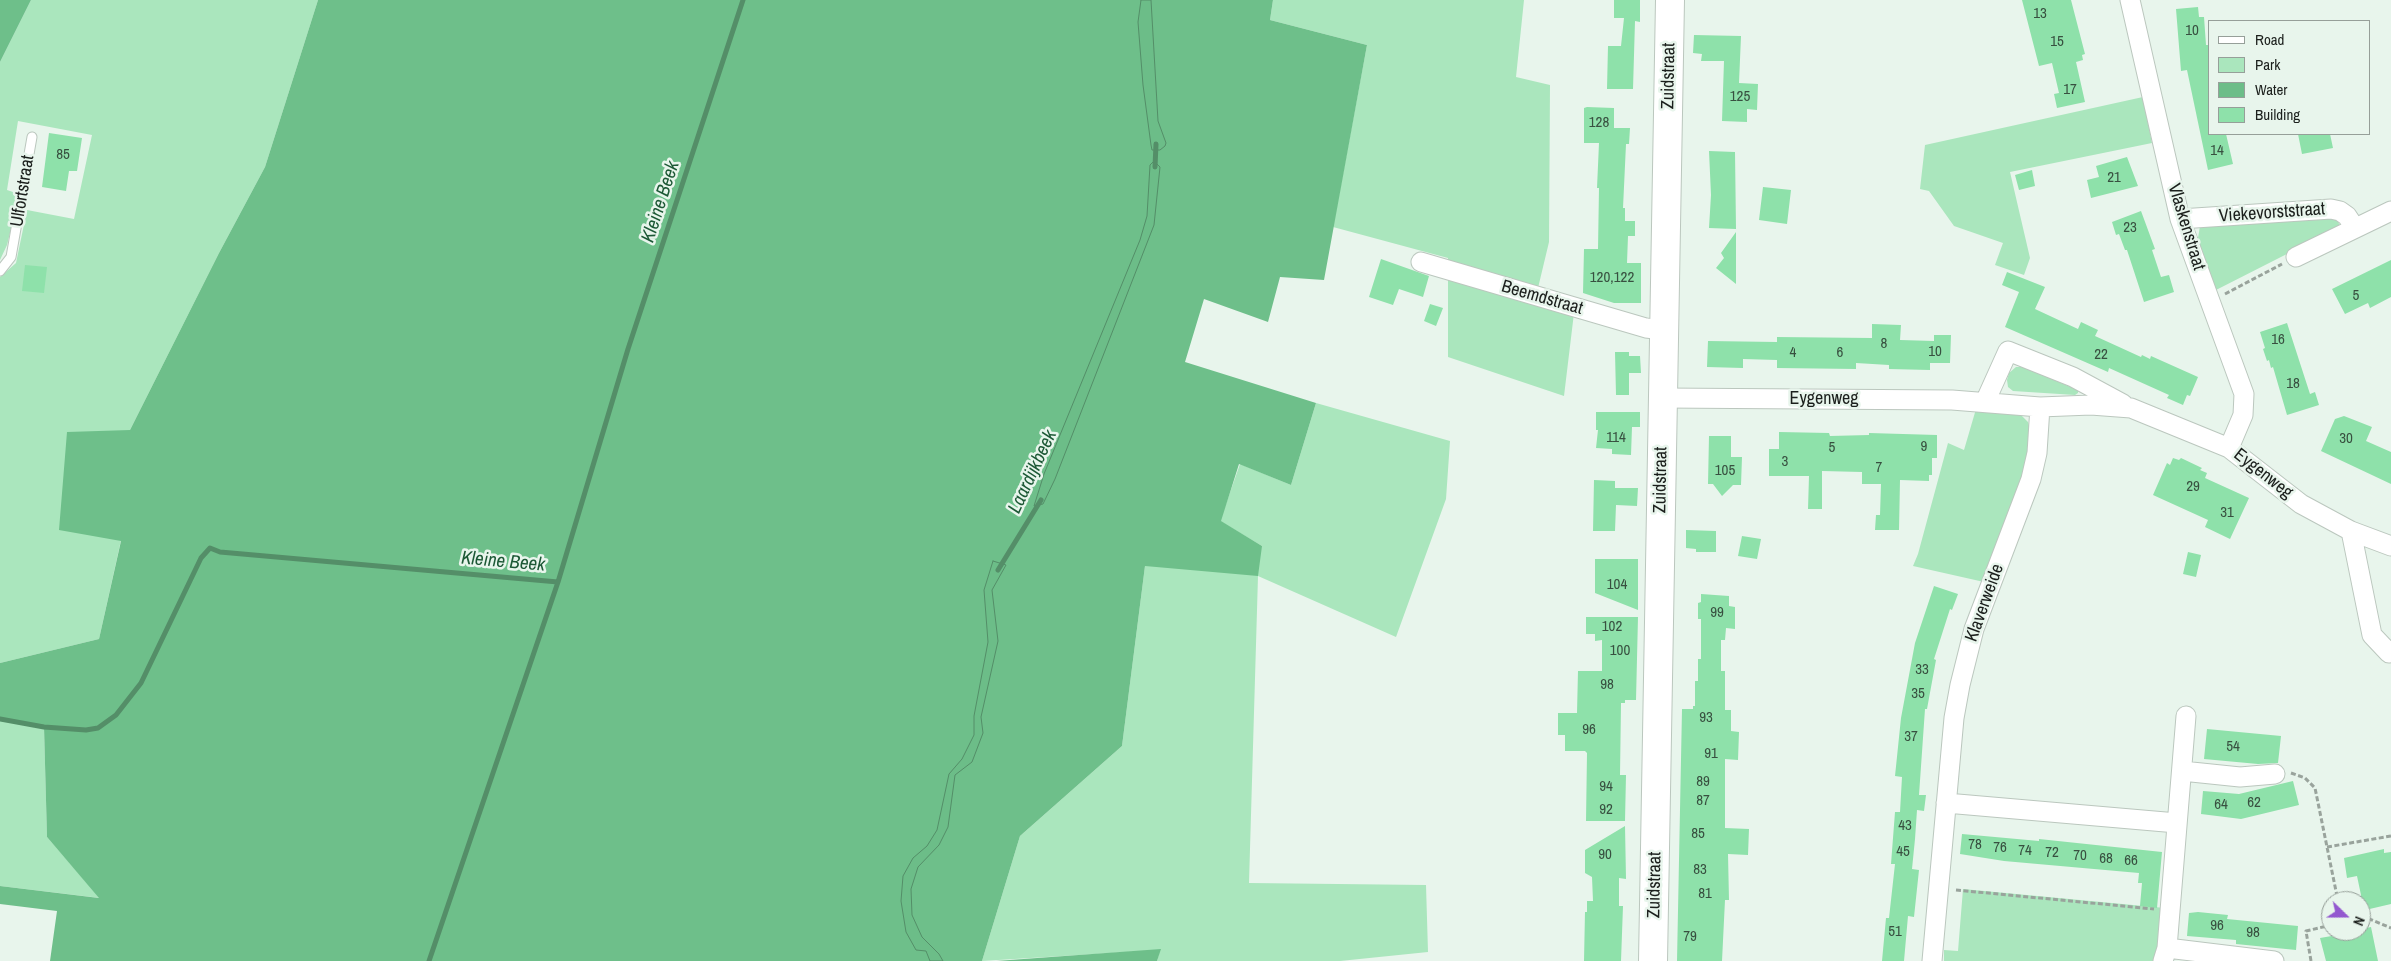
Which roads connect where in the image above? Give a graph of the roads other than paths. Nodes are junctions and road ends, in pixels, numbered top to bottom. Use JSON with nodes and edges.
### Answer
{"nodes":[{"id":1,"x":1670,"y":0,"type":"edge"},
{"id":2,"x":2130,"y":0,"type":"edge"},
{"id":3,"x":32,"y":137,"type":"dead end"},
{"id":4,"x":2391,"y":211,"type":"edge"},
{"id":5,"x":2180,"y":219,"type":"junction"},
{"id":6,"x":2355,"y":228,"type":"junction"},
{"id":7,"x":2296,"y":257,"type":"road end"},
{"id":8,"x":1421,"y":262,"type":"dead end"},
{"id":9,"x":0,"y":271,"type":"edge"},
{"id":10,"x":1664,"y":330,"type":"junction"},
{"id":11,"x":1662,"y":398,"type":"junction"},
{"id":12,"x":1985,"y":402,"type":"junction"},
{"id":13,"x":2040,"y":407,"type":"junction"},
{"id":14,"x":2131,"y":408,"type":"junction"},
{"id":15,"x":2229,"y":448,"type":"junction"},
{"id":16,"x":2351,"y":531,"type":"junction"},
{"id":17,"x":2391,"y":546,"type":"edge"},
{"id":18,"x":2389,"y":653,"type":"dead end"},
{"id":19,"x":2186,"y":716,"type":"dead end"},
{"id":20,"x":2182,"y":772,"type":"junction"},
{"id":21,"x":2275,"y":774,"type":"road end"},
{"id":22,"x":1946,"y":803,"type":"junction"},
{"id":23,"x":2177,"y":823,"type":"junction"},
{"id":24,"x":2165,"y":955,"type":"edge"},
{"id":25,"x":1653,"y":961,"type":"edge"},
{"id":26,"x":1932,"y":961,"type":"edge"},
{"id":27,"x":2274,"y":961,"type":"edge"}],
"edges":[{"from":1,"to":10,"type":"main road","name":"Zuidstraat"},
{"from":2,"to":5,"type":"street","name":"Vlaskenstraat"},
{"from":3,"to":9,"type":"lane","name":"Ulfortstraat"},
{"from":4,"to":6,"type":"street","name":"Viekevorststraat"},
{"from":5,"to":6,"type":"street","name":"Viekevorststraat"},
{"from":5,"to":15,"type":"street","name":"Vlaskenstraat"},
{"from":6,"to":7,"type":"street","name":"Viekevorststraat"},
{"from":8,"to":10,"type":"street","name":"Beemdstraat"},
{"from":10,"to":11,"type":"main road","name":"Zuidstraat"},
{"from":11,"to":12,"type":"street","name":"Eygenweg"},
{"from":11,"to":25,"type":"main road","name":"Zuidstraat"},
{"from":12,"to":13,"type":"street","name":"Eygenweg"},
{"from":12,"to":14,"type":"street","name":"Eygenweg"},
{"from":13,"to":14,"type":"street","name":"Eygenweg"},
{"from":13,"to":22,"type":"street","name":"Klaverweide"},
{"from":14,"to":15,"type":"street","name":"Eygenweg"},
{"from":15,"to":16,"type":"street","name":"Eygenweg"},
{"from":16,"to":17,"type":"street","name":"Eygenweg"},
{"from":16,"to":18,"type":"street"},
{"from":19,"to":20,"type":"street"},
{"from":20,"to":21,"type":"street"},
{"from":20,"to":23,"type":"street"},
{"from":22,"to":23,"type":"street"},
{"from":22,"to":26,"type":"street","name":"Klaverweide"},
{"from":23,"to":24,"type":"street"},
{"from":24,"to":27,"type":"street"}]}
